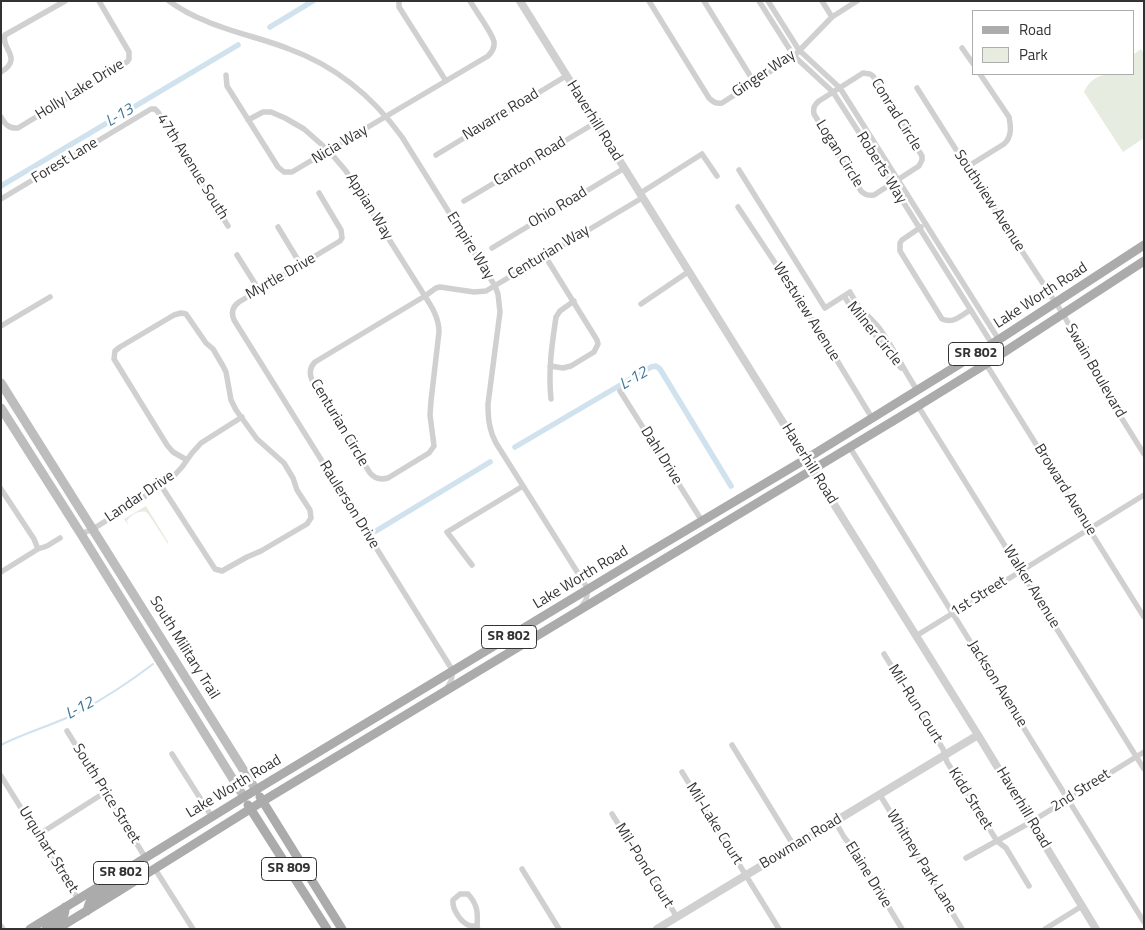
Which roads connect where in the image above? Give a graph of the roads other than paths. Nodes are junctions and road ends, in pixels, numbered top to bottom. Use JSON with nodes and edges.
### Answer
{"nodes":[{"id":1,"x":65,"y":1,"type":"edge"},
{"id":2,"x":100,"y":1,"type":"edge"},
{"id":3,"x":169,"y":1,"type":"edge"},
{"id":4,"x":399,"y":1,"type":"edge"},
{"id":5,"x":470,"y":1,"type":"edge"},
{"id":6,"x":520,"y":1,"type":"edge"},
{"id":7,"x":649,"y":1,"type":"edge"},
{"id":8,"x":704,"y":1,"type":"edge"},
{"id":9,"x":759,"y":1,"type":"edge"},
{"id":10,"x":768,"y":1,"type":"edge"},
{"id":11,"x":822,"y":1,"type":"edge"},
{"id":12,"x":857,"y":1,"type":"edge"},
{"id":13,"x":832,"y":17,"type":"junction"},
{"id":14,"x":962,"y":48,"type":"dead end"},
{"id":15,"x":799,"y":50,"type":"junction"},
{"id":16,"x":794,"y":56,"type":"junction"},
{"id":17,"x":972,"y":62,"type":"edge"},
{"id":18,"x":1,"y":72,"type":"edge"},
{"id":19,"x":226,"y":75,"type":"dead end"},
{"id":20,"x":981,"y":75,"type":"edge"},
{"id":21,"x":566,"y":76,"type":"junction"},
{"id":22,"x":446,"y":81,"type":"junction"},
{"id":23,"x":754,"y":82,"type":"junction"},
{"id":24,"x":840,"y":88,"type":"junction"},
{"id":25,"x":917,"y":88,"type":"dead end"},
{"id":26,"x":833,"y":92,"type":"junction"},
{"id":27,"x":155,"y":109,"type":"joint"},
{"id":28,"x":387,"y":116,"type":"junction"},
{"id":29,"x":1,"y":117,"type":"edge"},
{"id":30,"x":248,"y":120,"type":"junction"},
{"id":31,"x":595,"y":123,"type":"junction"},
{"id":32,"x":329,"y":151,"type":"junction"},
{"id":33,"x":436,"y":155,"type":"dead end"},
{"id":34,"x":967,"y":167,"type":"junction"},
{"id":35,"x":623,"y":169,"type":"junction"},
{"id":36,"x":739,"y":170,"type":"dead end"},
{"id":37,"x":717,"y":176,"type":"dead end"},
{"id":38,"x":898,"y":180,"type":"junction"},
{"id":39,"x":892,"y":184,"type":"junction"},
{"id":40,"x":319,"y":194,"type":"dead end"},
{"id":41,"x":640,"y":196,"type":"junction"},
{"id":42,"x":1,"y":199,"type":"edge"},
{"id":43,"x":464,"y":201,"type":"dead end"},
{"id":44,"x":738,"y":206,"type":"dead end"},
{"id":45,"x":926,"y":224,"type":"junction"},
{"id":46,"x":228,"y":226,"type":"dead end"},
{"id":47,"x":278,"y":227,"type":"dead end"},
{"id":48,"x":919,"y":228,"type":"junction"},
{"id":49,"x":1144,"y":245,"type":"edge"},
{"id":50,"x":492,"y":248,"type":"dead end"},
{"id":51,"x":238,"y":255,"type":"dead end"},
{"id":52,"x":545,"y":256,"type":"junction"},
{"id":53,"x":1144,"y":261,"type":"edge"},
{"id":54,"x":301,"y":265,"type":"junction"},
{"id":55,"x":688,"y":272,"type":"junction"},
{"id":56,"x":495,"y":286,"type":"junction"},
{"id":57,"x":259,"y":290,"type":"junction"},
{"id":58,"x":425,"y":296,"type":"junction"},
{"id":59,"x":844,"y":296,"type":"junction"},
{"id":60,"x":50,"y":298,"type":"dead end"},
{"id":61,"x":574,"y":301,"type":"junction"},
{"id":62,"x":1055,"y":303,"type":"junction"},
{"id":63,"x":641,"y":304,"type":"dead end"},
{"id":64,"x":970,"y":310,"type":"junction"},
{"id":65,"x":1063,"y":314,"type":"junction"},
{"id":66,"x":234,"y":320,"type":"joint"},
{"id":67,"x":1,"y":326,"type":"edge"},
{"id":68,"x":995,"y":342,"type":"junction"},
{"id":69,"x":986,"y":364,"type":"junction"},
{"id":70,"x":550,"y":366,"type":"junction"},
{"id":71,"x":904,"y":371,"type":"junction"},
{"id":72,"x":934,"y":380,"type":"junction"},
{"id":73,"x":917,"y":390,"type":"junction"},
{"id":74,"x":3,"y":391,"type":"edge"},
{"id":75,"x":620,"y":391,"type":"dead end"},
{"id":76,"x":551,"y":398,"type":"dead end"},
{"id":77,"x":918,"y":406,"type":"junction"},
{"id":78,"x":1,"y":408,"type":"edge"},
{"id":79,"x":242,"y":418,"type":"junction"},
{"id":80,"x":872,"y":418,"type":"junction"},
{"id":81,"x":850,"y":446,"type":"junction"},
{"id":82,"x":1144,"y":454,"type":"edge"},
{"id":83,"x":806,"y":459,"type":"junction"},
{"id":84,"x":187,"y":460,"type":"junction"},
{"id":85,"x":812,"y":469,"type":"junction"},
{"id":86,"x":160,"y":484,"type":"junction"},
{"id":87,"x":523,"y":486,"type":"junction"},
{"id":88,"x":1,"y":488,"type":"edge"},
{"id":89,"x":1144,"y":495,"type":"edge"},
{"id":90,"x":702,"y":521,"type":"junction"},
{"id":91,"x":93,"y":529,"type":"junction"},
{"id":92,"x":1089,"y":529,"type":"junction"},
{"id":93,"x":81,"y":534,"type":"junction"},
{"id":94,"x":60,"y":538,"type":"dead end"},
{"id":95,"x":38,"y":549,"type":"junction"},
{"id":96,"x":472,"y":565,"type":"dead end"},
{"id":97,"x":1020,"y":571,"type":"junction"},
{"id":98,"x":1,"y":572,"type":"edge"},
{"id":99,"x":588,"y":589,"type":"junction"},
{"id":100,"x":578,"y":611,"type":"junction"},
{"id":101,"x":952,"y":613,"type":"junction"},
{"id":102,"x":1144,"y":617,"type":"edge"},
{"id":103,"x":916,"y":636,"type":"junction"},
{"id":104,"x":884,"y":654,"type":"dead end"},
{"id":105,"x":453,"y":671,"type":"junction"},
{"id":106,"x":445,"y":691,"type":"junction"},
{"id":107,"x":67,"y":731,"type":"dead end"},
{"id":108,"x":978,"y":735,"type":"junction"},
{"id":109,"x":732,"y":745,"type":"dead end"},
{"id":110,"x":1144,"y":752,"type":"edge"},
{"id":111,"x":172,"y":754,"type":"dead end"},
{"id":112,"x":946,"y":755,"type":"junction"},
{"id":113,"x":1136,"y":757,"type":"junction"},
{"id":114,"x":1144,"y":769,"type":"edge"},
{"id":115,"x":682,"y":772,"type":"dead end"},
{"id":116,"x":1,"y":776,"type":"edge"},
{"id":117,"x":256,"y":790,"type":"junction"},
{"id":118,"x":104,"y":792,"type":"junction"},
{"id":119,"x":880,"y":795,"type":"junction"},
{"id":120,"x":244,"y":797,"type":"junction"},
{"id":121,"x":1068,"y":799,"type":"junction"},
{"id":122,"x":263,"y":801,"type":"junction"},
{"id":123,"x":251,"y":809,"type":"junction"},
{"id":124,"x":612,"y":814,"type":"dead end"},
{"id":125,"x":212,"y":817,"type":"junction"},
{"id":126,"x":835,"y":821,"type":"junction"},
{"id":127,"x":1031,"y":822,"type":"junction"},
{"id":128,"x":38,"y":835,"type":"junction"},
{"id":129,"x":996,"y":841,"type":"junction"},
{"id":130,"x":794,"y":846,"type":"junction"},
{"id":131,"x":145,"y":857,"type":"junction"},
{"id":132,"x":966,"y":858,"type":"dead end"},
{"id":133,"x":135,"y":864,"type":"junction"},
{"id":134,"x":155,"y":868,"type":"junction"},
{"id":135,"x":522,"y":869,"type":"dead end"},
{"id":136,"x":746,"y":875,"type":"junction"},
{"id":137,"x":1029,"y":886,"type":"dead end"},
{"id":138,"x":78,"y":899,"type":"junction"},
{"id":139,"x":1082,"y":906,"type":"junction"},
{"id":140,"x":65,"y":907,"type":"junction"},
{"id":141,"x":87,"y":911,"type":"junction"},
{"id":142,"x":677,"y":917,"type":"junction"},
{"id":143,"x":1144,"y":922,"type":"edge"},
{"id":144,"x":478,"y":928,"type":"edge"},
{"id":145,"x":30,"y":929,"type":"edge"},
{"id":146,"x":46,"y":929,"type":"edge"},
{"id":147,"x":57,"y":929,"type":"edge"},
{"id":148,"x":193,"y":929,"type":"edge"},
{"id":149,"x":327,"y":929,"type":"edge"},
{"id":150,"x":342,"y":929,"type":"edge"},
{"id":151,"x":559,"y":929,"type":"edge"},
{"id":152,"x":658,"y":929,"type":"edge"},
{"id":153,"x":779,"y":929,"type":"edge"},
{"id":154,"x":902,"y":929,"type":"edge"},
{"id":155,"x":962,"y":929,"type":"edge"},
{"id":156,"x":1045,"y":929,"type":"edge"},
{"id":157,"x":1096,"y":929,"type":"edge"}],
"edges":[{"from":1,"to":18,"type":"street"},
{"from":2,"to":29,"type":"street","name":"Holly Lake Drive"},
{"from":3,"to":28,"type":"street","name":"Empire Way"},
{"from":4,"to":22,"type":"street"},
{"from":5,"to":22,"type":"street","name":"Nicia Way"},
{"from":6,"to":21,"type":"street","name":"Haverhill Road"},
{"from":7,"to":23,"type":"street","name":"Ginger Way"},
{"from":8,"to":23,"type":"street"},
{"from":9,"to":16,"type":"street","name":"Roberts Way"},
{"from":10,"to":15,"type":"street","name":"Roberts Way"},
{"from":11,"to":13,"type":"street"},
{"from":12,"to":13,"type":"street","name":"Ginger Way"},
{"from":13,"to":15,"type":"street","name":"Ginger Way"},
{"from":14,"to":17,"type":"street"},
{"from":15,"to":16,"type":"street","name":"Ginger Way"},
{"from":15,"to":24,"type":"street","name":"Roberts Way"},
{"from":16,"to":23,"type":"street","name":"Ginger Way"},
{"from":16,"to":26,"type":"street","name":"Roberts Way"},
{"from":19,"to":30,"type":"street","name":"Nicia Way"},
{"from":20,"to":34,"type":"street"},
{"from":21,"to":31,"type":"street","name":"Haverhill Road"},
{"from":21,"to":33,"type":"street","name":"Navarre Road"},
{"from":22,"to":28,"type":"street","name":"Nicia Way"},
{"from":24,"to":26,"type":"street","name":"Conrad Circle"},
{"from":24,"to":38,"type":"street","name":"Roberts Way"},
{"from":24,"to":38,"type":"street","name":"Conrad Circle"},
{"from":25,"to":34,"type":"street","name":"Southview Avenue"},
{"from":26,"to":39,"type":"street","name":"Roberts Way"},
{"from":26,"to":39,"type":"street","name":"Logan Circle"},
{"from":27,"to":42,"type":"street","name":"Forest Lane"},
{"from":27,"to":46,"type":"street","name":"47th Avenue South"},
{"from":28,"to":32,"type":"street","name":"Nicia Way"},
{"from":28,"to":56,"type":"street","name":"Empire Way"},
{"from":30,"to":32,"type":"street","name":"Appian Way"},
{"from":30,"to":32,"type":"street","name":"Nicia Way"},
{"from":31,"to":35,"type":"street","name":"Haverhill Road"},
{"from":31,"to":43,"type":"street","name":"Canton Road"},
{"from":32,"to":58,"type":"street","name":"Appian Way"},
{"from":34,"to":62,"type":"street","name":"Southview Avenue"},
{"from":35,"to":41,"type":"street","name":"Haverhill Road"},
{"from":35,"to":50,"type":"street","name":"Ohio Road"},
{"from":36,"to":59,"type":"street","name":"Milner Circle"},
{"from":37,"to":41,"type":"street","name":"Centurian Way"},
{"from":38,"to":39,"type":"street","name":"Conrad Circle"},
{"from":38,"to":45,"type":"street","name":"Roberts Way"},
{"from":39,"to":48,"type":"street","name":"Roberts Way"},
{"from":40,"to":54,"type":"street","name":"Myrtle Drive"},
{"from":41,"to":52,"type":"street","name":"Centurian Way"},
{"from":41,"to":55,"type":"street","name":"Haverhill Road"},
{"from":44,"to":80,"type":"street","name":"Westview Avenue"},
{"from":45,"to":48,"type":"street"},
{"from":45,"to":68,"type":"street","name":"Roberts Way"},
{"from":47,"to":54,"type":"street"},
{"from":48,"to":64,"type":"street","name":"Roberts Way"},
{"from":48,"to":64,"type":"street"},
{"from":49,"to":62,"type":"main road","name":"Lake Worth Road","number":"SR 802"},
{"from":51,"to":57,"type":"street"},
{"from":52,"to":56,"type":"street","name":"Centurian Way"},
{"from":52,"to":61,"type":"street"},
{"from":53,"to":65,"type":"main road","name":"Lake Worth Road","number":"SR 802"},
{"from":54,"to":57,"type":"street","name":"Myrtle Drive"},
{"from":55,"to":63,"type":"street"},
{"from":55,"to":83,"type":"street","name":"Haverhill Road"},
{"from":56,"to":58,"type":"street","name":"Centurian Way"},
{"from":56,"to":87,"type":"street","name":"Empire Way"},
{"from":57,"to":66,"type":"street","name":"Myrtle Drive"},
{"from":58,"to":58,"type":"street","name":"Centurian Circle"},
{"from":59,"to":71,"type":"street","name":"Milner Circle"},
{"from":59,"to":71,"type":"street","name":"Milner Circle"},
{"from":60,"to":67,"type":"street"},
{"from":61,"to":70,"type":"street"},
{"from":61,"to":70,"type":"street"},
{"from":62,"to":65,"type":"street","name":"Southview Avenue"},
{"from":62,"to":68,"type":"main road","name":"Lake Worth Road","number":"SR 802"},
{"from":64,"to":68,"type":"street","name":"Roberts Way"},
{"from":65,"to":69,"type":"main road","name":"Lake Worth Road","number":"SR 802"},
{"from":65,"to":82,"type":"street","name":"Swain Boulevard"},
{"from":66,"to":105,"type":"street","name":"Raulerson Drive"},
{"from":68,"to":72,"type":"main road","name":"Lake Worth Road","number":"SR 802"},
{"from":69,"to":77,"type":"main road","name":"Lake Worth Road","number":"SR 802"},
{"from":69,"to":92,"type":"street","name":"Broward Avenue"},
{"from":70,"to":76,"type":"street"},
{"from":71,"to":73,"type":"street","name":"Milner Circle"},
{"from":72,"to":73,"type":"main road","name":"Lake Worth Road","number":"SR 802"},
{"from":72,"to":77,"type":"main road"},
{"from":73,"to":80,"type":"main road","name":"Lake Worth Road","number":"SR 802"},
{"from":74,"to":91,"type":"main road","name":"South Military Trail"},
{"from":75,"to":90,"type":"street","name":"Dahl Drive"},
{"from":77,"to":81,"type":"main road","name":"Lake Worth Road","number":"SR 802"},
{"from":77,"to":97,"type":"street","name":"Walker Avenue"},
{"from":78,"to":93,"type":"main road","name":"South Military Trail"},
{"from":79,"to":84,"type":"street","name":"Landar Drive"},
{"from":79,"to":84,"type":"street"},
{"from":79,"to":86,"type":"street"},
{"from":80,"to":83,"type":"main road","name":"Lake Worth Road","number":"SR 802"},
{"from":81,"to":85,"type":"main road","name":"Lake Worth Road","number":"SR 802"},
{"from":81,"to":101,"type":"street","name":"Jackson Avenue"},
{"from":83,"to":85,"type":"street","name":"Haverhill Road"},
{"from":83,"to":90,"type":"main road","name":"Lake Worth Road","number":"SR 802"},
{"from":84,"to":86,"type":"street","name":"Landar Drive"},
{"from":85,"to":100,"type":"main road","name":"Lake Worth Road","number":"SR 802"},
{"from":85,"to":103,"type":"street","name":"Haverhill Road"},
{"from":86,"to":91,"type":"street","name":"Landar Drive"},
{"from":87,"to":96,"type":"street"},
{"from":87,"to":99,"type":"street","name":"Empire Way"},
{"from":88,"to":95,"type":"street"},
{"from":89,"to":92,"type":"street","name":"1st Street"},
{"from":90,"to":99,"type":"main road","name":"Lake Worth Road","number":"SR 802"},
{"from":91,"to":93,"type":"street","name":"Landar Drive"},
{"from":91,"to":117,"type":"main road","name":"South Military Trail"},
{"from":92,"to":97,"type":"street","name":"1st Street"},
{"from":92,"to":102,"type":"street","name":"Broward Avenue"},
{"from":93,"to":120,"type":"main road","name":"South Military Trail"},
{"from":94,"to":95,"type":"street"},
{"from":95,"to":98,"type":"street"},
{"from":97,"to":101,"type":"street","name":"1st Street"},
{"from":97,"to":113,"type":"street","name":"Walker Avenue"},
{"from":99,"to":100,"type":"street"},
{"from":99,"to":105,"type":"main road","name":"Lake Worth Road","number":"SR 802"},
{"from":100,"to":106,"type":"main road","name":"Lake Worth Road","number":"SR 802"},
{"from":101,"to":103,"type":"street","name":"1st Street"},
{"from":101,"to":121,"type":"street","name":"Jackson Avenue"},
{"from":103,"to":108,"type":"street","name":"Haverhill Road"},
{"from":104,"to":112,"type":"street","name":"Mil-Run Court"},
{"from":105,"to":106,"type":"street"},
{"from":105,"to":117,"type":"main road","name":"Lake Worth Road","number":"SR 802"},
{"from":106,"to":122,"type":"main road","name":"Lake Worth Road","number":"SR 802"},
{"from":107,"to":118,"type":"street","name":"South Price Street"},
{"from":108,"to":112,"type":"street","name":"Bowman Road"},
{"from":108,"to":127,"type":"street","name":"Haverhill Road"},
{"from":109,"to":130,"type":"street"},
{"from":110,"to":113,"type":"street","name":"2nd Street"},
{"from":111,"to":125,"type":"street"},
{"from":112,"to":119,"type":"street","name":"Bowman Road"},
{"from":112,"to":129,"type":"street","name":"Kidd Street"},
{"from":113,"to":114,"type":"street","name":"Walker Avenue"},
{"from":113,"to":121,"type":"street","name":"2nd Street"},
{"from":115,"to":136,"type":"street","name":"Mil-Lake Court"},
{"from":116,"to":128,"type":"street","name":"Urquhart Street"},
{"from":117,"to":120,"type":"main road","name":"Lake Worth Road","number":"SR 802"},
{"from":117,"to":122,"type":"main road","name":"South Military Trail","number":"SR 809"},
{"from":118,"to":128,"type":"street"},
{"from":118,"to":131,"type":"street","name":"South Price Street"},
{"from":119,"to":126,"type":"street","name":"Bowman Road"},
{"from":119,"to":155,"type":"street","name":"Whitney Park Lane"},
{"from":120,"to":123,"type":"main road","name":"South Military Trail","number":"SR 809"},
{"from":120,"to":125,"type":"main road","name":"Lake Worth Road","number":"SR 802"},
{"from":121,"to":127,"type":"street","name":"2nd Street"},
{"from":121,"to":143,"type":"street","name":"Jackson Avenue"},
{"from":122,"to":123,"type":"main road","name":"Lake Worth Road","number":"SR 802"},
{"from":122,"to":150,"type":"main road","name":"South Military Trail","number":"SR 809"},
{"from":123,"to":134,"type":"main road","name":"Lake Worth Road","number":"SR 802"},
{"from":123,"to":149,"type":"main road","name":"South Military Trail","number":"SR 809"},
{"from":124,"to":142,"type":"street","name":"Mil-Pond Court"},
{"from":125,"to":131,"type":"main road","name":"Lake Worth Road","number":"SR 802"},
{"from":126,"to":130,"type":"street","name":"Bowman Road"},
{"from":126,"to":154,"type":"street","name":"Elaine Drive"},
{"from":127,"to":129,"type":"street","name":"2nd Street"},
{"from":127,"to":139,"type":"street","name":"Haverhill Road"},
{"from":128,"to":138,"type":"street","name":"Urquhart Street"},
{"from":129,"to":132,"type":"street","name":"2nd Street"},
{"from":129,"to":137,"type":"street","name":"Kidd Street"},
{"from":130,"to":136,"type":"street","name":"Bowman Road"},
{"from":131,"to":133,"type":"main road","name":"Lake Worth Road","number":"SR 802"},
{"from":133,"to":138,"type":"main road","name":"Lake Worth Road","number":"SR 802"},
{"from":133,"to":141,"type":"main road"},
{"from":134,"to":141,"type":"main road","name":"Lake Worth Road","number":"SR 802"},
{"from":134,"to":148,"type":"street"},
{"from":135,"to":151,"type":"street"},
{"from":136,"to":142,"type":"street","name":"Bowman Road"},
{"from":136,"to":153,"type":"street","name":"Mil-Lake Court"},
{"from":138,"to":140,"type":"main road","name":"Lake Worth Road","number":"SR 802"},
{"from":139,"to":156,"type":"street"},
{"from":139,"to":157,"type":"street","name":"Haverhill Road"},
{"from":140,"to":145,"type":"main road","name":"Lake Worth Road","number":"SR 802"},
{"from":140,"to":146,"type":"main road"},
{"from":141,"to":147,"type":"main road","name":"Lake Worth Road","number":"SR 802"},
{"from":142,"to":152,"type":"street","name":"Bowman Road"},
{"from":144,"to":144,"type":"street"}]}
